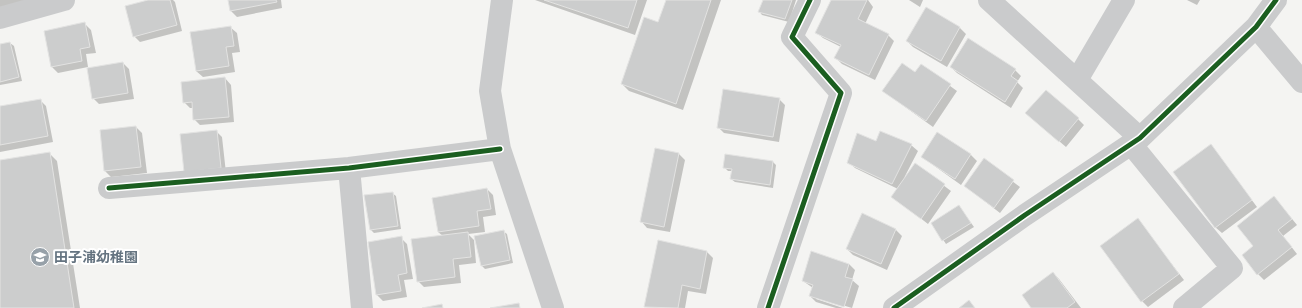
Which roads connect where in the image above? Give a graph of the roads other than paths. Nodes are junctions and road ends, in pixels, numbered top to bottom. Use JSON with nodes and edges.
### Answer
{"nodes":[{"id":1,"x":64,"y":0,"type":"edge"},
{"id":2,"x":502,"y":0,"type":"edge"},
{"id":3,"x":810,"y":0,"type":"edge"},
{"id":4,"x":989,"y":0,"type":"edge"},
{"id":5,"x":1124,"y":0,"type":"edge"},
{"id":6,"x":1276,"y":0,"type":"edge"},
{"id":7,"x":0,"y":18,"type":"edge"},
{"id":8,"x":1256,"y":28,"type":"junction"},
{"id":9,"x":1077,"y":80,"type":"junction"},
{"id":10,"x":1302,"y":82,"type":"edge"},
{"id":11,"x":1136,"y":141,"type":"junction"},
{"id":12,"x":500,"y":149,"type":"junction"},
{"id":13,"x":349,"y":168,"type":"junction"},
{"id":14,"x":109,"y":188,"type":"dead end"},
{"id":15,"x":362,"y":308,"type":"edge"},
{"id":16,"x":553,"y":308,"type":"edge"},
{"id":17,"x":768,"y":308,"type":"edge"},
{"id":18,"x":894,"y":308,"type":"edge"},
{"id":19,"x":1184,"y":308,"type":"edge"}],
"edges":[{"from":1,"to":7,"type":"street"},
{"from":2,"to":12,"type":"street"},
{"from":3,"to":17,"type":"street"},
{"from":4,"to":9,"type":"street"},
{"from":5,"to":9,"type":"street"},
{"from":6,"to":8,"type":"street"},
{"from":8,"to":10,"type":"street"},
{"from":8,"to":11,"type":"street"},
{"from":9,"to":11,"type":"street"},
{"from":11,"to":18,"type":"street"},
{"from":11,"to":19,"type":"street"},
{"from":12,"to":13,"type":"street"},
{"from":12,"to":16,"type":"street"},
{"from":13,"to":14,"type":"street"},
{"from":13,"to":15,"type":"street"}]}
